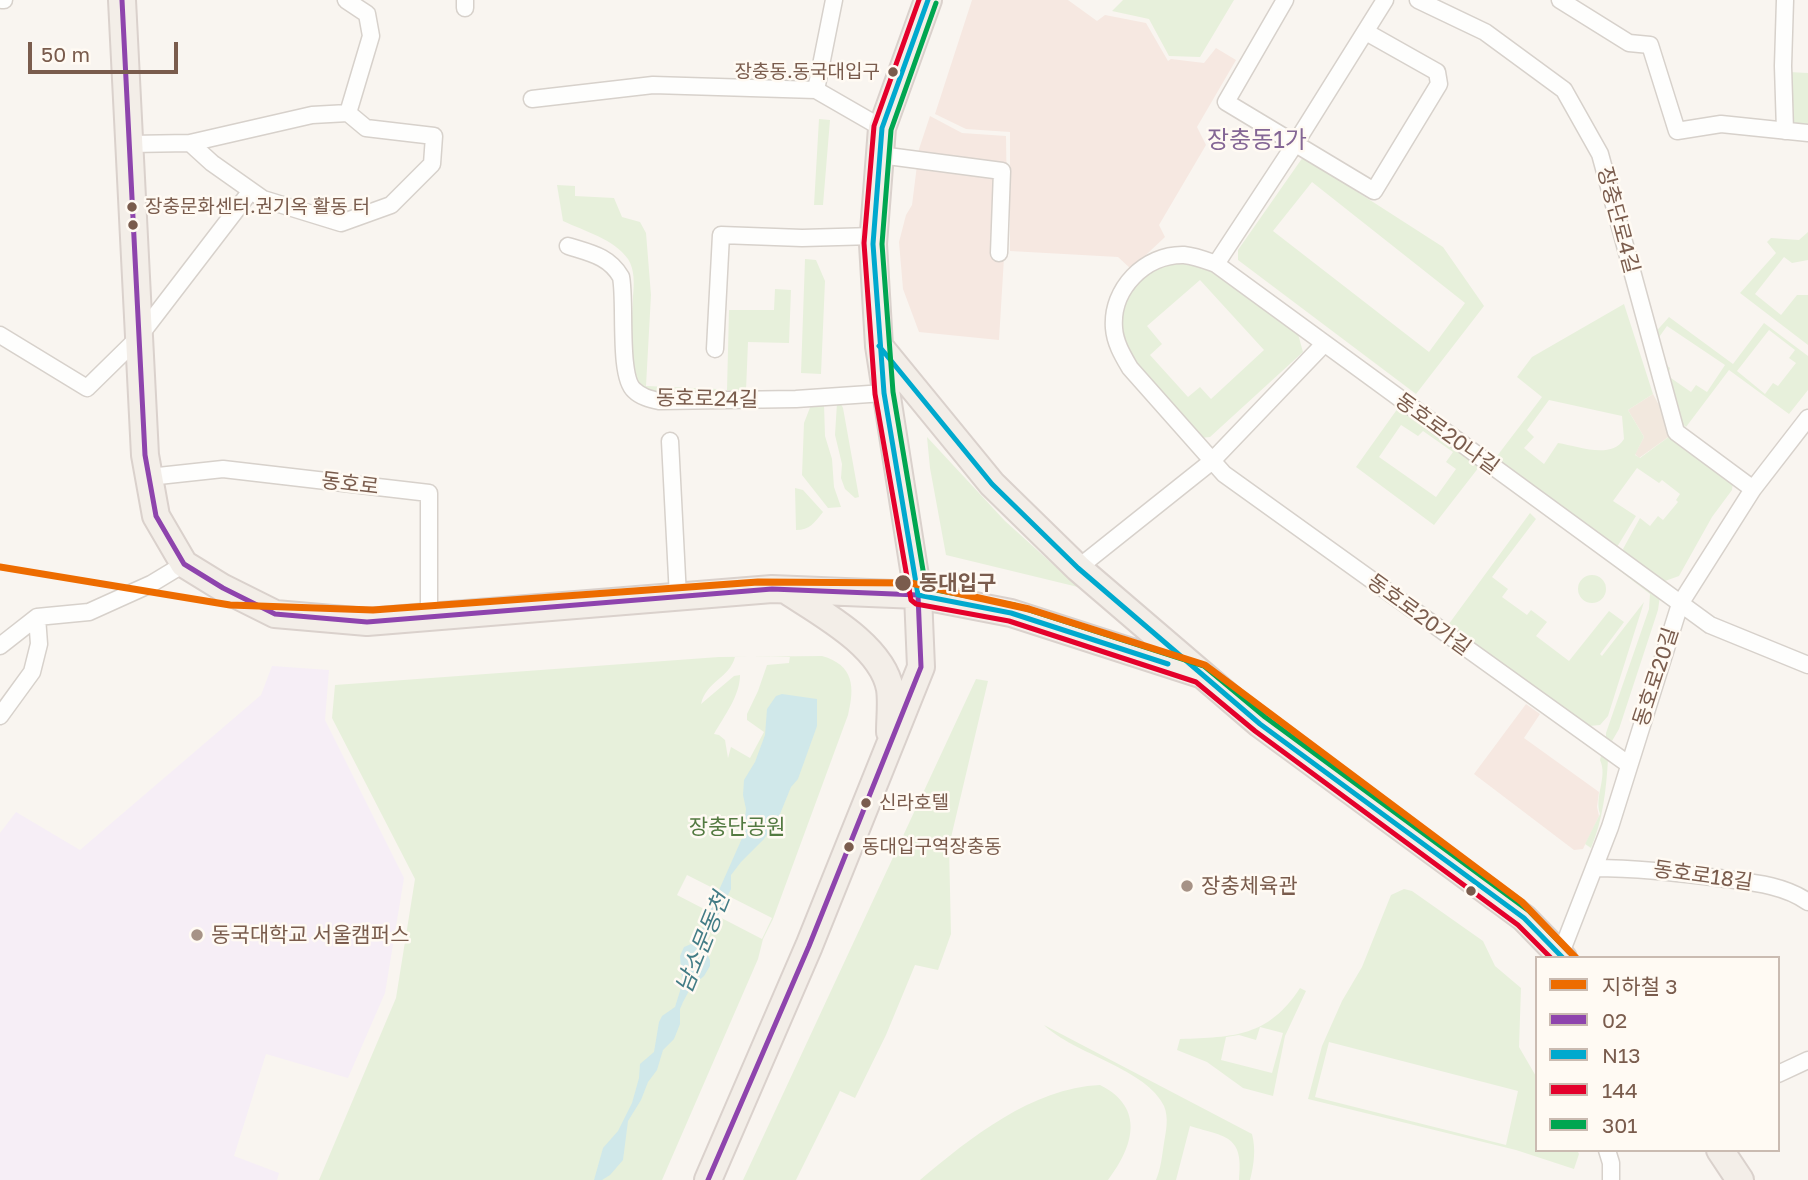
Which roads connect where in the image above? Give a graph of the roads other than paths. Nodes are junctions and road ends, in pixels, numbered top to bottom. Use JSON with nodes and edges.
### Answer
{"nodes":[{"id":1,"x":122,"y":0,"type":"edge"},
{"id":2,"x":346,"y":0,"type":"edge"},
{"id":3,"x":834,"y":0,"type":"edge"},
{"id":4,"x":928,"y":0,"type":"edge"},
{"id":5,"x":1285,"y":0,"type":"edge"},
{"id":6,"x":1385,"y":0,"type":"edge"},
{"id":7,"x":1418,"y":0,"type":"edge"},
{"id":8,"x":1784,"y":0,"type":"edge"},
{"id":9,"x":1571,"y":3,"type":"edge"},
{"id":10,"x":1366,"y":32,"type":"junction"},
{"id":11,"x":816,"y":90,"type":"junction"},
{"id":12,"x":532,"y":99,"type":"dead end"},
{"id":13,"x":348,"y":113,"type":"junction"},
{"id":14,"x":881,"y":128,"type":"junction"},
{"id":15,"x":1786,"y":131,"type":"junction"},
{"id":16,"x":1808,"y":133,"type":"edge"},
{"id":17,"x":190,"y":143,"type":"junction"},
{"id":18,"x":130,"y":144,"type":"junction"},
{"id":19,"x":1295,"y":144,"type":"junction"},
{"id":20,"x":880,"y":155,"type":"junction"},
{"id":21,"x":250,"y":192,"type":"junction"},
{"id":22,"x":874,"y":236,"type":"junction"},
{"id":23,"x":568,"y":246,"type":"dead end"},
{"id":24,"x":999,"y":253,"type":"dead end"},
{"id":25,"x":1169,"y":256,"type":"joint"},
{"id":26,"x":1216,"y":264,"type":"junction"},
{"id":27,"x":0,"y":335,"type":"edge"},
{"id":28,"x":138,"y":338,"type":"junction"},
{"id":29,"x":1324,"y":344,"type":"junction"},
{"id":30,"x":878,"y":345,"type":"junction"},
{"id":31,"x":715,"y":349,"type":"dead end"},
{"id":32,"x":884,"y":393,"type":"junction"},
{"id":33,"x":1806,"y":425,"type":"edge"},
{"id":34,"x":670,"y":442,"type":"dead end"},
{"id":35,"x":1211,"y":462,"type":"junction"},
{"id":36,"x":149,"y":477,"type":"junction"},
{"id":37,"x":1753,"y":489,"type":"junction"},
{"id":38,"x":184,"y":564,"type":"junction"},
{"id":39,"x":1078,"y":568,"type":"junction"},
{"id":40,"x":779,"y":589,"type":"junction"},
{"id":41,"x":918,"y":595,"type":"junction"},
{"id":42,"x":678,"y":597,"type":"junction"},
{"id":43,"x":1680,"y":604,"type":"junction"},
{"id":44,"x":37,"y":617,"type":"junction"},
{"id":45,"x":429,"y":617,"type":"junction"},
{"id":46,"x":0,"y":646,"type":"edge"},
{"id":47,"x":1808,"y":665,"type":"edge"},
{"id":48,"x":1200,"y":674,"type":"junction"},
{"id":49,"x":0,"y":716,"type":"edge"},
{"id":50,"x":890,"y":745,"type":"junction"},
{"id":51,"x":1629,"y":764,"type":"junction"},
{"id":52,"x":1594,"y":868,"type":"junction"},
{"id":53,"x":1808,"y":902,"type":"edge"},
{"id":54,"x":1560,"y":956,"type":"edge"},
{"id":55,"x":1561,"y":956,"type":"edge"},
{"id":56,"x":1808,"y":1060,"type":"edge"},
{"id":57,"x":1780,"y":1073,"type":"edge"},
{"id":58,"x":1608,"y":1152,"type":"edge"},
{"id":59,"x":1721,"y":1152,"type":"edge"},
{"id":60,"x":708,"y":1180,"type":"edge"},
{"id":61,"x":1611,"y":1180,"type":"edge"},
{"id":62,"x":1740,"y":1180,"type":"edge"}],
"edges":[{"from":1,"to":18,"type":"main road"},
{"from":2,"to":13,"type":"street"},
{"from":3,"to":11,"type":"street"},
{"from":4,"to":14,"type":"main road"},
{"from":5,"to":19,"type":"street"},
{"from":6,"to":10,"type":"street"},
{"from":7,"to":37,"type":"street","name":"장충단로4길"},
{"from":8,"to":15,"type":"street"},
{"from":9,"to":15,"type":"street"},
{"from":10,"to":19,"type":"street"},
{"from":10,"to":19,"type":"street"},
{"from":11,"to":12,"type":"street"},
{"from":11,"to":14,"type":"street"},
{"from":13,"to":17,"type":"street"},
{"from":13,"to":21,"type":"street"},
{"from":14,"to":20,"type":"main road"},
{"from":15,"to":16,"type":"street"},
{"from":17,"to":18,"type":"street"},
{"from":17,"to":21,"type":"street"},
{"from":18,"to":28,"type":"main road"},
{"from":19,"to":26,"type":"street"},
{"from":20,"to":22,"type":"main road"},
{"from":20,"to":24,"type":"street"},
{"from":21,"to":28,"type":"street"},
{"from":22,"to":30,"type":"main road"},
{"from":22,"to":31,"type":"street"},
{"from":23,"to":32,"type":"street","name":"동호로24길"},
{"from":25,"to":26,"type":"street","name":"동호로20나길"},
{"from":25,"to":35,"type":"street","name":"동호로20가길"},
{"from":26,"to":29,"type":"street","name":"동호로20나길"},
{"from":27,"to":28,"type":"street"},
{"from":28,"to":36,"type":"main road"},
{"from":29,"to":35,"type":"street"},
{"from":29,"to":43,"type":"street","name":"동호로20나길"},
{"from":30,"to":32,"type":"main road"},
{"from":30,"to":39,"type":"main road"},
{"from":32,"to":41,"type":"main road"},
{"from":33,"to":37,"type":"street","name":"동호로20길"},
{"from":34,"to":42,"type":"street"},
{"from":35,"to":39,"type":"street"},
{"from":35,"to":51,"type":"street","name":"동호로20가길"},
{"from":36,"to":38,"type":"main road"},
{"from":36,"to":45,"type":"street","name":"동호로"},
{"from":37,"to":43,"type":"street","name":"동호로20길"},
{"from":38,"to":44,"type":"street"},
{"from":38,"to":45,"type":"main road"},
{"from":39,"to":48,"type":"main road"},
{"from":40,"to":41,"type":"main road"},
{"from":40,"to":42,"type":"main road"},
{"from":40,"to":50,"type":"main road"},
{"from":41,"to":48,"type":"main road"},
{"from":41,"to":50,"type":"main road"},
{"from":42,"to":45,"type":"main road"},
{"from":43,"to":47,"type":"street","name":"동호로20나길"},
{"from":43,"to":51,"type":"street","name":"동호로20길"},
{"from":44,"to":46,"type":"street"},
{"from":44,"to":49,"type":"street"},
{"from":48,"to":54,"type":"main road"},
{"from":50,"to":60,"type":"main road"},
{"from":51,"to":52,"type":"street","name":"동호로20길"},
{"from":52,"to":53,"type":"street","name":"동호로18길"},
{"from":52,"to":55,"type":"street","name":"동호로20길"},
{"from":56,"to":57,"type":"street"},
{"from":58,"to":61,"type":"street"},
{"from":59,"to":62,"type":"main road"}]}
